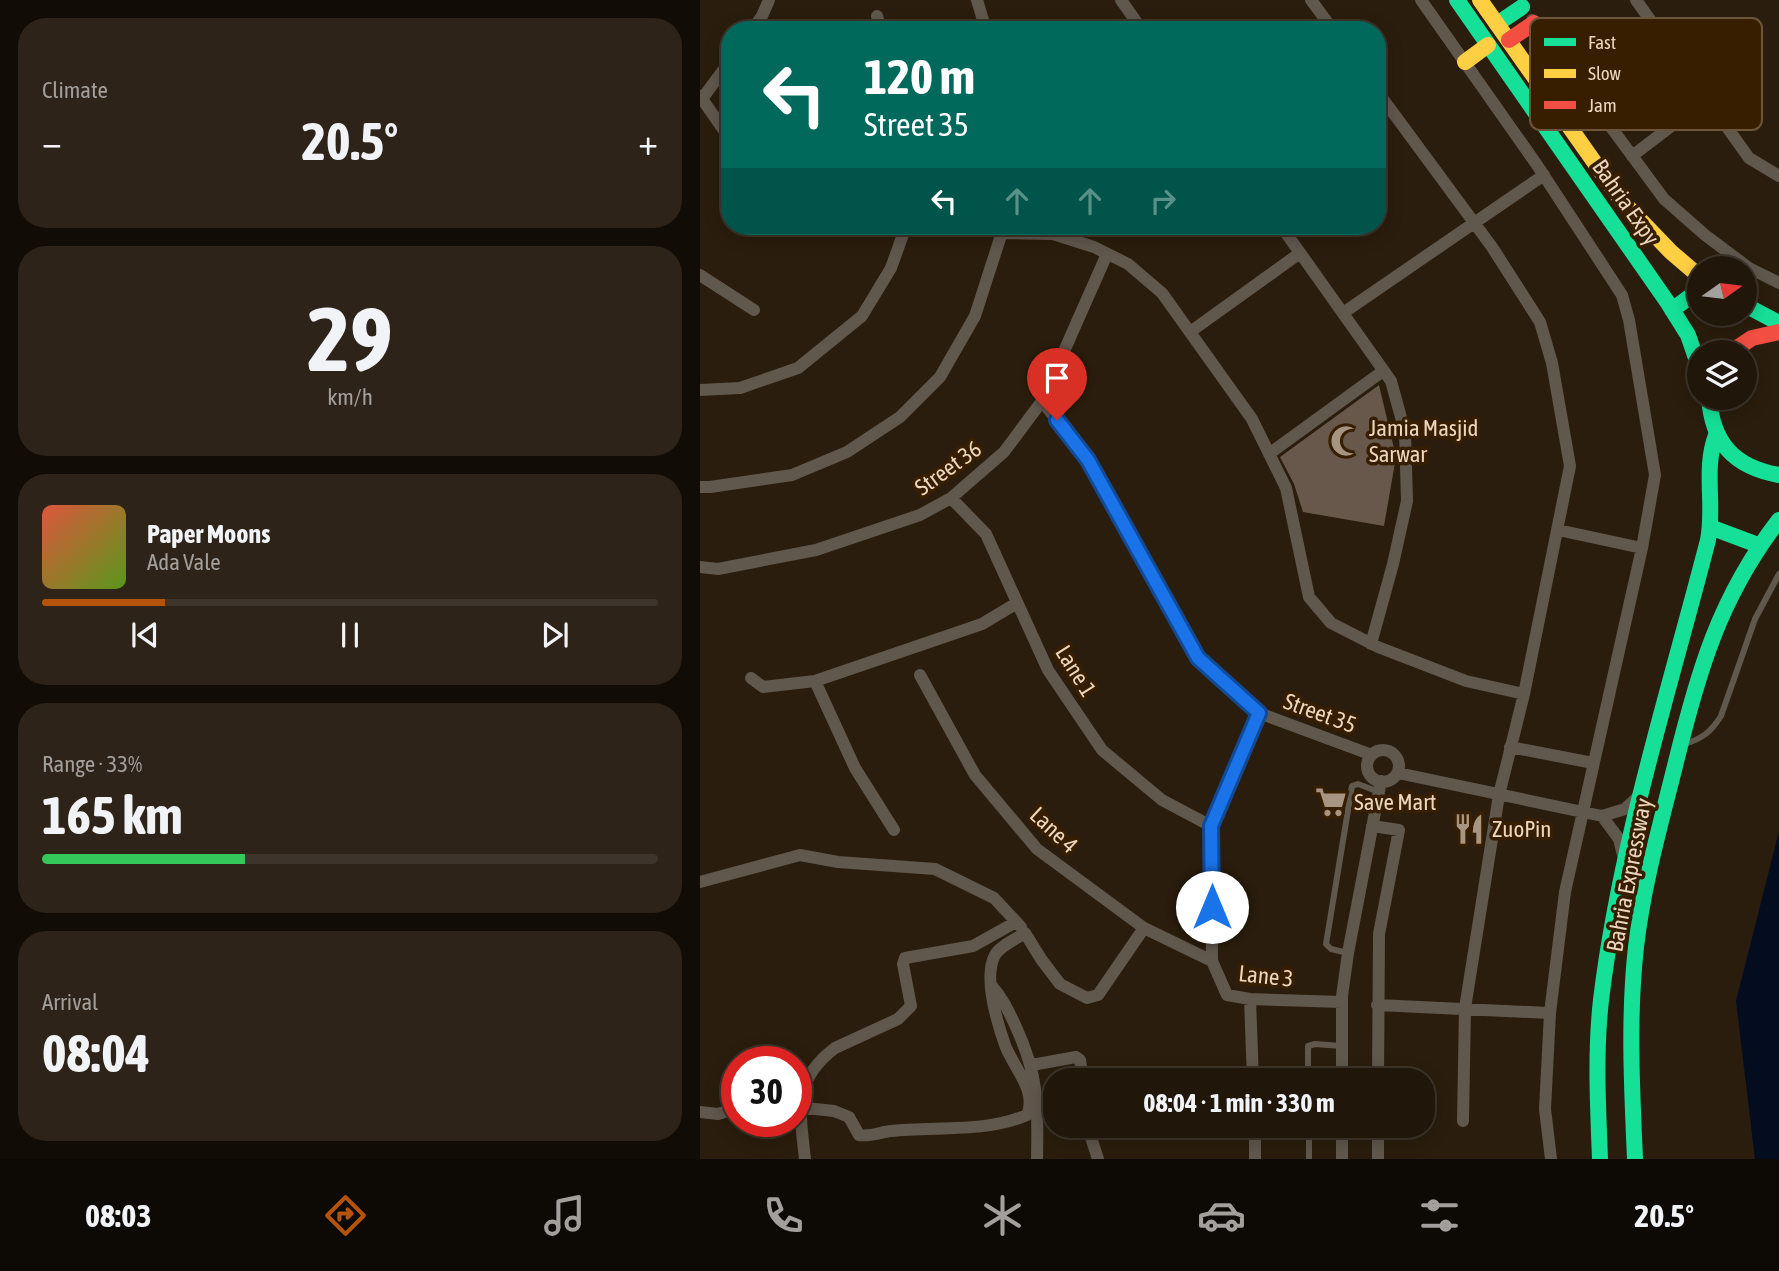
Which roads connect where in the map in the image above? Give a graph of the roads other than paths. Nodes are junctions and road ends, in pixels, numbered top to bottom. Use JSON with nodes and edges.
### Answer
{"nodes":[{"id":1,"x":769,"y":0,"type":"edge"},
{"id":2,"x":977,"y":0,"type":"edge"},
{"id":3,"x":1121,"y":0,"type":"edge"},
{"id":4,"x":1311,"y":0,"type":"edge"},
{"id":5,"x":1420,"y":0,"type":"edge"},
{"id":6,"x":1457,"y":0,"type":"edge"},
{"id":7,"x":1480,"y":0,"type":"edge"},
{"id":8,"x":1643,"y":2,"type":"edge"},
{"id":9,"x":1520,"y":3,"type":"edge"},
{"id":10,"x":877,"y":16,"type":"dead end"},
{"id":11,"x":1530,"y":18,"type":"edge"},
{"id":12,"x":1654,"y":18,"type":"edge"},
{"id":13,"x":758,"y":21,"type":"edge"},
{"id":14,"x":878,"y":21,"type":"edge"},
{"id":15,"x":983,"y":21,"type":"edge"},
{"id":16,"x":1136,"y":21,"type":"edge"},
{"id":17,"x":1326,"y":21,"type":"edge"},
{"id":18,"x":1497,"y":24,"type":"junction"},
{"id":19,"x":1530,"y":26,"type":"edge"},
{"id":20,"x":1508,"y":40,"type":"junction"},
{"id":21,"x":1488,"y":45,"type":"junction"},
{"id":22,"x":1465,"y":62,"type":"junction"},
{"id":23,"x":1530,"y":71,"type":"edge"},
{"id":24,"x":721,"y":72,"type":"edge"},
{"id":25,"x":701,"y":97,"type":"edge"},
{"id":26,"x":1386,"y":103,"type":"edge"},
{"id":27,"x":1530,"y":105,"type":"edge"},
{"id":28,"x":721,"y":128,"type":"edge"},
{"id":29,"x":1547,"y":130,"type":"edge"},
{"id":30,"x":1572,"y":130,"type":"edge"},
{"id":31,"x":1613,"y":130,"type":"edge"},
{"id":32,"x":1666,"y":130,"type":"edge"},
{"id":33,"x":1729,"y":130,"type":"edge"},
{"id":34,"x":1632,"y":156,"type":"junction"},
{"id":35,"x":1544,"y":175,"type":"junction"},
{"id":36,"x":1779,"y":177,"type":"edge"},
{"id":37,"x":1474,"y":222,"type":"junction"},
{"id":38,"x":903,"y":235,"type":"edge"},
{"id":39,"x":1002,"y":235,"type":"edge"},
{"id":40,"x":1056,"y":235,"type":"edge"},
{"id":41,"x":1287,"y":235,"type":"edge"},
{"id":42,"x":1300,"y":253,"type":"junction"},
{"id":43,"x":1107,"y":254,"type":"junction"},
{"id":44,"x":1687,"y":266,"type":"edge"},
{"id":45,"x":700,"y":275,"type":"edge"},
{"id":46,"x":1779,"y":283,"type":"edge"},
{"id":47,"x":1687,"y":299,"type":"edge"},
{"id":48,"x":754,"y":310,"type":"dead end"},
{"id":49,"x":1672,"y":310,"type":"junction"},
{"id":50,"x":1757,"y":311,"type":"edge"},
{"id":51,"x":1343,"y":313,"type":"junction"},
{"id":52,"x":1779,"y":323,"type":"edge"},
{"id":53,"x":1190,"y":332,"type":"junction"},
{"id":54,"x":1779,"y":332,"type":"edge"},
{"id":55,"x":1690,"y":340,"type":"edge"},
{"id":56,"x":1749,"y":340,"type":"edge"},
{"id":57,"x":1383,"y":371,"type":"junction"},
{"id":58,"x":700,"y":390,"type":"edge"},
{"id":59,"x":1042,"y":401,"type":"junction"},
{"id":60,"x":1710,"y":410,"type":"edge"},
{"id":61,"x":1716,"y":435,"type":"junction"},
{"id":62,"x":1269,"y":454,"type":"junction"},
{"id":63,"x":1779,"y":475,"type":"edge"},
{"id":64,"x":700,"y":487,"type":"edge"},
{"id":65,"x":951,"y":498,"type":"junction"},
{"id":66,"x":1779,"y":520,"type":"edge"},
{"id":67,"x":1710,"y":527,"type":"junction"},
{"id":68,"x":1558,"y":530,"type":"junction"},
{"id":69,"x":1758,"y":545,"type":"junction"},
{"id":70,"x":1642,"y":548,"type":"junction"},
{"id":71,"x":700,"y":568,"type":"edge"},
{"id":72,"x":1779,"y":574,"type":"edge"},
{"id":73,"x":1017,"y":603,"type":"junction"},
{"id":74,"x":1371,"y":644,"type":"junction"},
{"id":75,"x":920,"y":675,"type":"dead end"},
{"id":76,"x":751,"y":678,"type":"dead end"},
{"id":77,"x":814,"y":681,"type":"junction"},
{"id":78,"x":1524,"y":694,"type":"junction"},
{"id":79,"x":1259,"y":713,"type":"junction"},
{"id":80,"x":1680,"y":746,"type":"junction"},
{"id":81,"x":1510,"y":747,"type":"junction"},
{"id":82,"x":1372,"y":755,"type":"junction"},
{"id":83,"x":1592,"y":763,"type":"junction"},
{"id":84,"x":1398,"y":773,"type":"junction"},
{"id":85,"x":1380,"y":787,"type":"junction"},
{"id":86,"x":1641,"y":794,"type":"junction"},
{"id":87,"x":1499,"y":795,"type":"junction"},
{"id":88,"x":1582,"y":813,"type":"junction"},
{"id":89,"x":1602,"y":816,"type":"junction"},
{"id":90,"x":1211,"y":826,"type":"junction"},
{"id":91,"x":1372,"y":826,"type":"junction"},
{"id":92,"x":894,"y":830,"type":"dead end"},
{"id":93,"x":1625,"y":862,"type":"junction"},
{"id":94,"x":700,"y":882,"type":"edge"},
{"id":95,"x":1016,"y":922,"type":"junction"},
{"id":96,"x":1144,"y":928,"type":"junction"},
{"id":97,"x":1026,"y":933,"type":"junction"},
{"id":98,"x":1348,"y":953,"type":"junction"},
{"id":99,"x":1212,"y":961,"type":"junction"},
{"id":100,"x":989,"y":982,"type":"junction"},
{"id":101,"x":1250,"y":999,"type":"junction"},
{"id":102,"x":1342,"y":1002,"type":"junction"},
{"id":103,"x":1377,"y":1005,"type":"junction"},
{"id":104,"x":1465,"y":1008,"type":"junction"},
{"id":105,"x":1550,"y":1013,"type":"junction"},
{"id":106,"x":1630,"y":1042,"type":"junction"},
{"id":107,"x":1342,"y":1046,"type":"junction"},
{"id":108,"x":1597,"y":1059,"type":"junction"},
{"id":109,"x":1032,"y":1065,"type":"junction"},
{"id":110,"x":1081,"y":1068,"type":"edge"},
{"id":111,"x":1253,"y":1068,"type":"edge"},
{"id":112,"x":1308,"y":1068,"type":"edge"},
{"id":113,"x":1342,"y":1068,"type":"edge"},
{"id":114,"x":1378,"y":1068,"type":"edge"},
{"id":115,"x":812,"y":1072,"type":"edge"},
{"id":116,"x":812,"y":1109,"type":"edge"},
{"id":117,"x":700,"y":1112,"type":"edge"},
{"id":118,"x":721,"y":1113,"type":"edge"},
{"id":119,"x":1463,"y":1121,"type":"dead end"},
{"id":120,"x":802,"y":1137,"type":"edge"},
{"id":121,"x":1091,"y":1138,"type":"edge"},
{"id":122,"x":1255,"y":1138,"type":"edge"},
{"id":123,"x":1309,"y":1138,"type":"edge"},
{"id":124,"x":1342,"y":1138,"type":"edge"},
{"id":125,"x":1378,"y":1138,"type":"edge"},
{"id":126,"x":805,"y":1159,"type":"edge"},
{"id":127,"x":1037,"y":1159,"type":"edge"},
{"id":128,"x":1098,"y":1159,"type":"edge"},
{"id":129,"x":1255,"y":1159,"type":"edge"},
{"id":130,"x":1309,"y":1159,"type":"edge"},
{"id":131,"x":1342,"y":1159,"type":"edge"},
{"id":132,"x":1378,"y":1159,"type":"edge"},
{"id":133,"x":1550,"y":1159,"type":"edge"},
{"id":134,"x":1602,"y":1159,"type":"edge"},
{"id":135,"x":1634,"y":1159,"type":"edge"}],
"edges":[{"from":1,"to":13,"type":"street"},
{"from":2,"to":15,"type":"street"},
{"from":3,"to":16,"type":"street"},
{"from":4,"to":17,"type":"street"},
{"from":5,"to":22,"type":"street"},
{"from":6,"to":21,"type":"main road","name":"Bahria Expy"},
{"from":7,"to":18,"type":"main road","name":"Bahria Expy"},
{"from":8,"to":12,"type":"street"},
{"from":9,"to":11,"type":"street"},
{"from":9,"to":18,"type":"main road"},
{"from":10,"to":14,"type":"street"},
{"from":18,"to":20,"type":"main road","name":"Bahria Expy"},
{"from":19,"to":20,"type":"main road"},
{"from":20,"to":23,"type":"main road","name":"Bahria Expy"},
{"from":21,"to":22,"type":"main road"},
{"from":21,"to":27,"type":"main road","name":"Bahria Expy"},
{"from":22,"to":35,"type":"street"},
{"from":24,"to":25,"type":"street"},
{"from":25,"to":28,"type":"street"},
{"from":26,"to":37,"type":"street"},
{"from":29,"to":49,"type":"main road","name":"Bahria Expy"},
{"from":30,"to":44,"type":"main road","name":"Bahria Expy"},
{"from":31,"to":34,"type":"street"},
{"from":32,"to":34,"type":"street"},
{"from":33,"to":36,"type":"street"},
{"from":34,"to":46,"type":"street"},
{"from":35,"to":37,"type":"street"},
{"from":35,"to":70,"type":"street"},
{"from":37,"to":51,"type":"street"},
{"from":37,"to":68,"type":"street"},
{"from":38,"to":58,"type":"street"},
{"from":39,"to":64,"type":"street"},
{"from":40,"to":43,"type":"street"},
{"from":41,"to":42,"type":"street"},
{"from":42,"to":51,"type":"street"},
{"from":42,"to":53,"type":"street"},
{"from":43,"to":53,"type":"street"},
{"from":43,"to":59,"type":"street","name":"Street 36"},
{"from":45,"to":48,"type":"street"},
{"from":47,"to":49,"type":"main road"},
{"from":49,"to":55,"type":"main road","name":"Bahria Expy"},
{"from":50,"to":52,"type":"main road"},
{"from":51,"to":57,"type":"street"},
{"from":53,"to":62,"type":"street"},
{"from":54,"to":56,"type":"main road"},
{"from":57,"to":62,"type":"street"},
{"from":57,"to":74,"type":"street"},
{"from":59,"to":65,"type":"street","name":"Street 36"},
{"from":59,"to":79,"type":"street","name":"Street 35"},
{"from":60,"to":61,"type":"main road"},
{"from":61,"to":63,"type":"main road"},
{"from":61,"to":67,"type":"main road"},
{"from":62,"to":74,"type":"street"},
{"from":65,"to":71,"type":"street","name":"Street 36"},
{"from":65,"to":73,"type":"street","name":"Lane 1"},
{"from":66,"to":69,"type":"main road"},
{"from":67,"to":69,"type":"main road"},
{"from":67,"to":86,"type":"main road"},
{"from":68,"to":70,"type":"street"},
{"from":68,"to":78,"type":"street"},
{"from":69,"to":80,"type":"main road","name":"Bahria Expressway"},
{"from":70,"to":83,"type":"street"},
{"from":72,"to":80,"type":"lane"},
{"from":73,"to":77,"type":"street"},
{"from":73,"to":90,"type":"street","name":"Lane 1"},
{"from":74,"to":78,"type":"street"},
{"from":75,"to":96,"type":"street","name":"Lane 4"},
{"from":76,"to":77,"type":"street"},
{"from":77,"to":92,"type":"street"},
{"from":78,"to":81,"type":"street"},
{"from":79,"to":82,"type":"street","name":"Street 35"},
{"from":79,"to":90,"type":"street","name":"Lane 3"},
{"from":80,"to":106,"type":"main road","name":"Bahria Expressway"},
{"from":81,"to":83,"type":"street"},
{"from":81,"to":87,"type":"street"},
{"from":82,"to":84,"type":"street"},
{"from":82,"to":85,"type":"street"},
{"from":83,"to":88,"type":"street"},
{"from":84,"to":85,"type":"street"},
{"from":84,"to":87,"type":"street"},
{"from":85,"to":91,"type":"street"},
{"from":85,"to":98,"type":"lane"},
{"from":86,"to":89,"type":"street"},
{"from":86,"to":93,"type":"main road"},
{"from":87,"to":88,"type":"street"},
{"from":87,"to":104,"type":"street"},
{"from":88,"to":89,"type":"street"},
{"from":88,"to":105,"type":"street"},
{"from":89,"to":93,"type":"street"},
{"from":90,"to":99,"type":"street","name":"Lane 3"},
{"from":91,"to":98,"type":"street"},
{"from":91,"to":103,"type":"street"},
{"from":93,"to":108,"type":"main road","name":"Bahria Expressway"},
{"from":94,"to":95,"type":"street"},
{"from":95,"to":97,"type":"street"},
{"from":95,"to":115,"type":"street"},
{"from":96,"to":97,"type":"street"},
{"from":96,"to":99,"type":"street","name":"Lane 4"},
{"from":97,"to":100,"type":"street"},
{"from":98,"to":102,"type":"street"},
{"from":99,"to":101,"type":"street","name":"Lane 3"},
{"from":100,"to":109,"type":"street"},
{"from":100,"to":116,"type":"street"},
{"from":101,"to":102,"type":"street","name":"Lane 3"},
{"from":101,"to":111,"type":"street"},
{"from":102,"to":107,"type":"street"},
{"from":103,"to":104,"type":"street"},
{"from":103,"to":114,"type":"street"},
{"from":104,"to":105,"type":"street"},
{"from":104,"to":119,"type":"street"},
{"from":105,"to":133,"type":"street"},
{"from":106,"to":108,"type":"main road"},
{"from":106,"to":135,"type":"main road","name":"Bahria Expressway"},
{"from":107,"to":112,"type":"lane"},
{"from":107,"to":113,"type":"street"},
{"from":108,"to":134,"type":"main road","name":"Bahria Expressway"},
{"from":109,"to":110,"type":"street"},
{"from":109,"to":127,"type":"street"},
{"from":117,"to":118,"type":"street"},
{"from":120,"to":126,"type":"street"},
{"from":121,"to":128,"type":"street"},
{"from":122,"to":129,"type":"street"},
{"from":123,"to":130,"type":"lane"},
{"from":124,"to":131,"type":"street"},
{"from":125,"to":132,"type":"street"},
{"from":134,"to":135,"type":"main road"}]}
